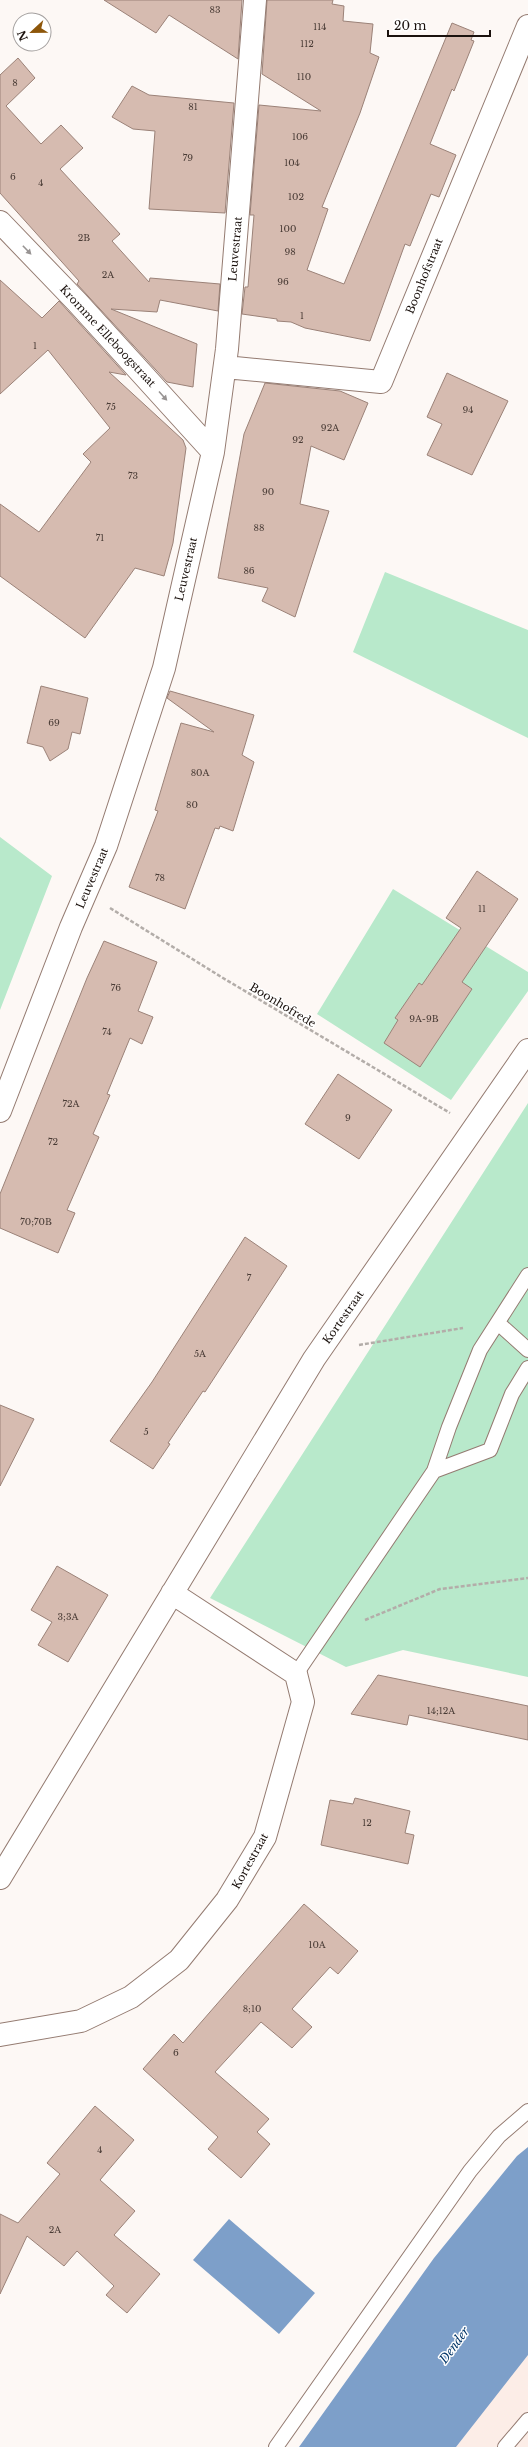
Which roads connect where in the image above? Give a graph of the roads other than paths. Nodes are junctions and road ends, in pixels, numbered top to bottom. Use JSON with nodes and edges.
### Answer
{"nodes":[{"id":1,"x":254,"y":0,"type":"edge"},
{"id":2,"x":528,"y":26,"type":"edge"},
{"id":3,"x":0,"y":222,"type":"edge"},
{"id":4,"x":225,"y":367,"type":"junction"},
{"id":5,"x":213,"y":452,"type":"junction"},
{"id":6,"x":528,"y":1050,"type":"edge"},
{"id":7,"x":0,"y":1111,"type":"edge"},
{"id":8,"x":528,"y":1275,"type":"edge"},
{"id":9,"x":498,"y":1323,"type":"junction"},
{"id":10,"x":528,"y":1350,"type":"edge"},
{"id":11,"x":528,"y":1368,"type":"edge"},
{"id":12,"x":434,"y":1471,"type":"junction"},
{"id":13,"x":172,"y":1593,"type":"junction"},
{"id":14,"x":296,"y":1674,"type":"junction"},
{"id":15,"x":0,"y":1878,"type":"edge"},
{"id":16,"x":0,"y":2035,"type":"edge"},
{"id":17,"x":528,"y":2111,"type":"edge"},
{"id":18,"x":528,"y":2420,"type":"edge"},
{"id":19,"x":276,"y":2447,"type":"edge"},
{"id":20,"x":505,"y":2447,"type":"edge"}],
"edges":[{"from":1,"to":4,"type":"street","name":"Leuvestraat"},
{"from":2,"to":4,"type":"street","name":"Boonhofstraat"},
{"from":3,"to":5,"type":"street","name":"Kromme Elleboogstraat","one_way":true},
{"from":4,"to":5,"type":"street","name":"Leuvestraat"},
{"from":5,"to":7,"type":"street","name":"Leuvestraat"},
{"from":6,"to":13,"type":"street","name":"Kortestraat"},
{"from":8,"to":9,"type":"lane"},
{"from":9,"to":10,"type":"lane"},
{"from":9,"to":12,"type":"lane"},
{"from":11,"to":12,"type":"lane"},
{"from":12,"to":14,"type":"lane"},
{"from":13,"to":14,"type":"street"},
{"from":13,"to":15,"type":"street","name":"Kortestraat"},
{"from":14,"to":16,"type":"street","name":"Kortestraat"},
{"from":17,"to":19,"type":"lane"},
{"from":18,"to":20,"type":"lane"}]}
